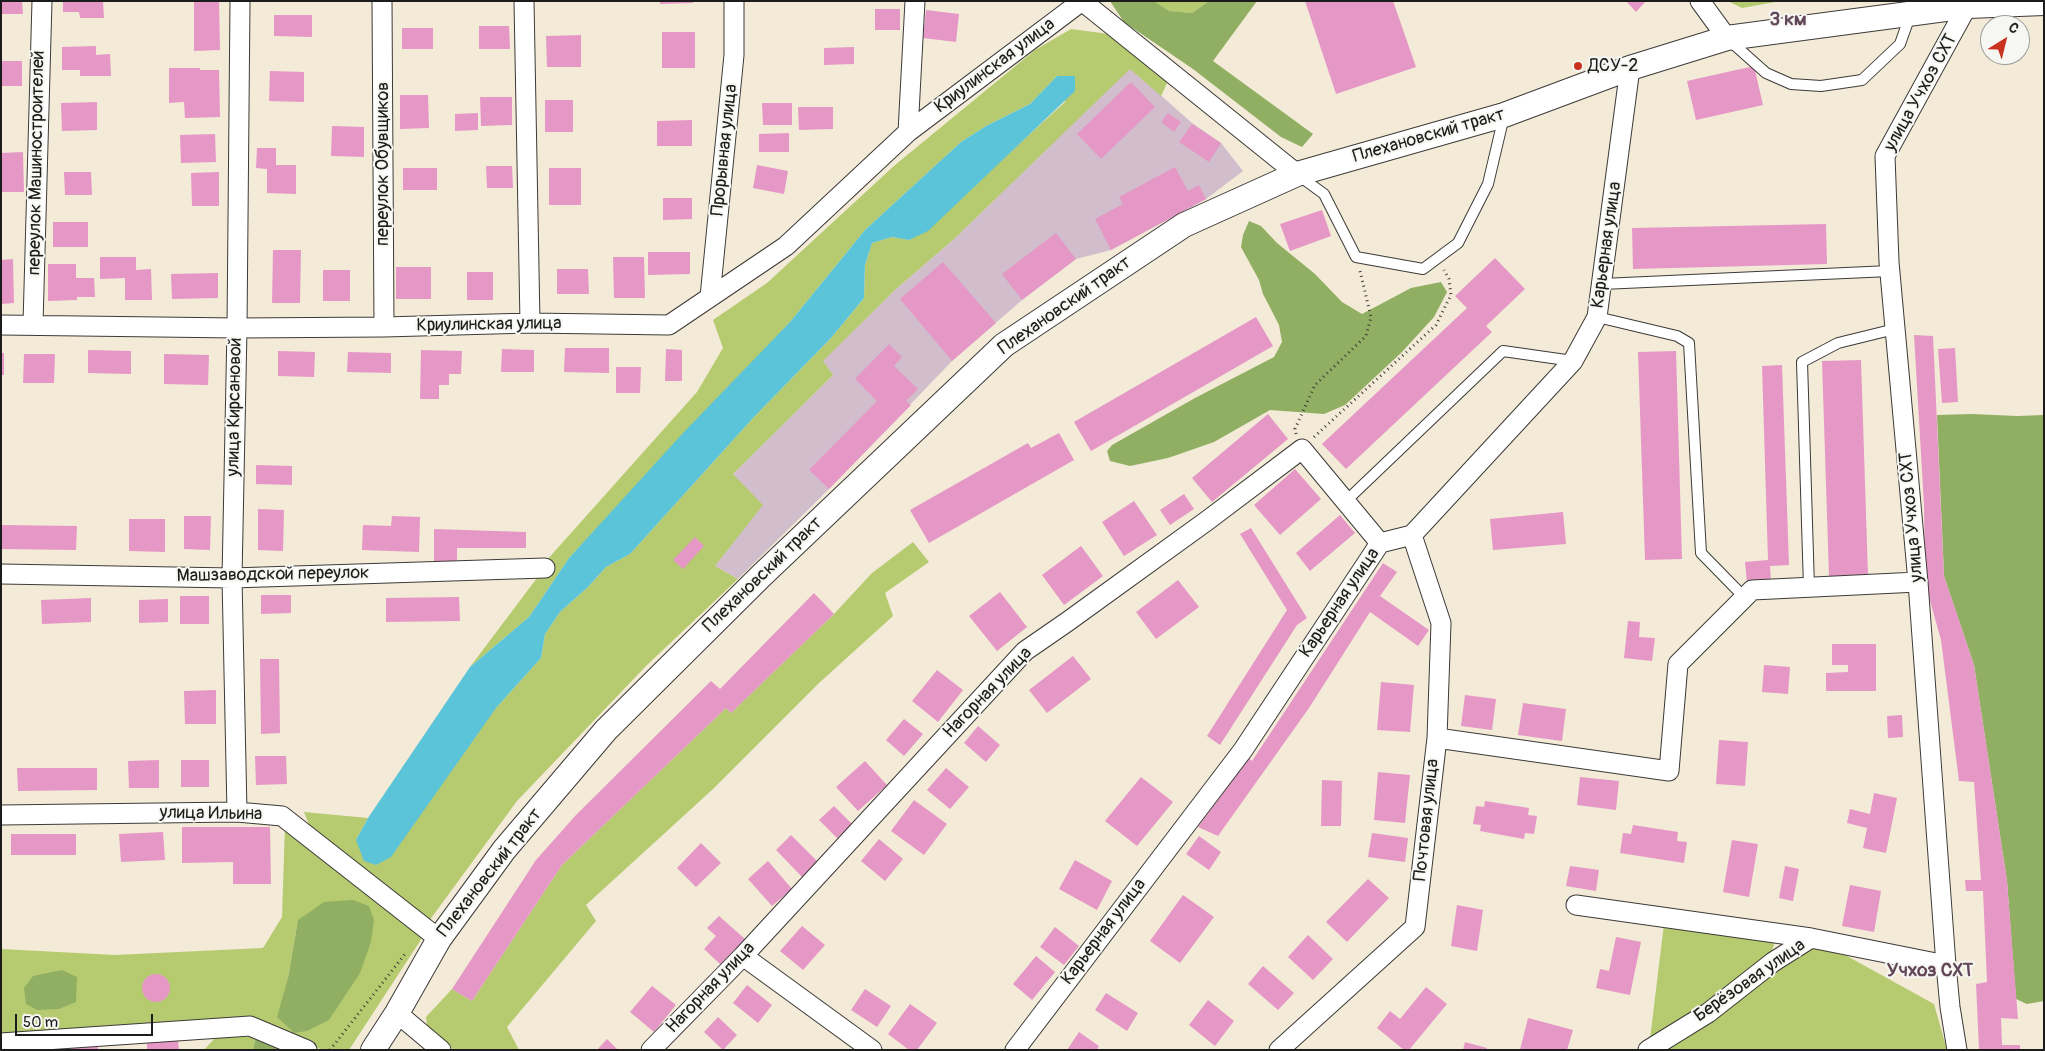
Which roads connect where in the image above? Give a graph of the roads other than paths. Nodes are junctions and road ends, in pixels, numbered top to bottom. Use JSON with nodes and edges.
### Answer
{"nodes":[{"id":1,"x":42,"y":1,"type":"edge"},
{"id":2,"x":240,"y":1,"type":"edge"},
{"id":3,"x":382,"y":1,"type":"edge"},
{"id":4,"x":524,"y":1,"type":"edge"},
{"id":5,"x":734,"y":1,"type":"edge"},
{"id":6,"x":915,"y":1,"type":"edge"},
{"id":7,"x":1082,"y":1,"type":"edge"},
{"id":8,"x":1700,"y":1,"type":"edge"},
{"id":9,"x":1969,"y":3,"type":"edge"},
{"id":10,"x":2044,"y":3,"type":"edge"},
{"id":11,"x":1911,"y":13,"type":"junction"},
{"id":12,"x":1726,"y":38,"type":"junction"},
{"id":13,"x":1630,"y":68,"type":"junction"},
{"id":14,"x":1504,"y":115,"type":"junction"},
{"id":15,"x":908,"y":132,"type":"junction"},
{"id":16,"x":1297,"y":174,"type":"junction"},
{"id":17,"x":1890,"y":271,"type":"junction"},
{"id":18,"x":1602,"y":284,"type":"junction"},
{"id":19,"x":710,"y":298,"type":"junction"},
{"id":20,"x":1597,"y":317,"type":"junction"},
{"id":21,"x":530,"y":323,"type":"junction"},
{"id":22,"x":33,"y":324,"type":"junction"},
{"id":23,"x":1,"y":325,"type":"edge"},
{"id":24,"x":384,"y":327,"type":"junction"},
{"id":25,"x":237,"y":328,"type":"junction"},
{"id":26,"x":1895,"y":329,"type":"junction"},
{"id":27,"x":1573,"y":361,"type":"junction"},
{"id":28,"x":1345,"y":502,"type":"junction"},
{"id":29,"x":1412,"y":535,"type":"junction"},
{"id":30,"x":1380,"y":542,"type":"junction"},
{"id":31,"x":545,"y":568,"type":"dead end"},
{"id":32,"x":1,"y":574,"type":"edge"},
{"id":33,"x":232,"y":578,"type":"junction"},
{"id":34,"x":1918,"y":582,"type":"junction"},
{"id":35,"x":1809,"y":587,"type":"junction"},
{"id":36,"x":1745,"y":598,"type":"junction"},
{"id":37,"x":1437,"y":738,"type":"junction"},
{"id":38,"x":237,"y":812,"type":"junction"},
{"id":39,"x":1,"y":815,"type":"edge"},
{"id":40,"x":1576,"y":905,"type":"dead end"},
{"id":41,"x":432,"y":933,"type":"junction"},
{"id":42,"x":1811,"y":938,"type":"junction"},
{"id":43,"x":743,"y":956,"type":"junction"},
{"id":44,"x":1946,"y":965,"type":"junction"},
{"id":45,"x":398,"y":1013,"type":"junction"},
{"id":46,"x":1,"y":1043,"type":"edge"},
{"id":47,"x":308,"y":1050,"type":"edge"},
{"id":48,"x":372,"y":1050,"type":"edge"},
{"id":49,"x":441,"y":1050,"type":"edge"},
{"id":50,"x":651,"y":1050,"type":"edge"},
{"id":51,"x":872,"y":1050,"type":"edge"},
{"id":52,"x":1015,"y":1050,"type":"edge"},
{"id":53,"x":1279,"y":1050,"type":"edge"},
{"id":54,"x":1648,"y":1050,"type":"edge"},
{"id":55,"x":1957,"y":1050,"type":"edge"}],
"edges":[{"from":1,"to":22,"type":"street","name":"переулок Машиностроителей"},
{"from":2,"to":25,"type":"street","name":"улица Кирсановой"},
{"from":3,"to":24,"type":"street","name":"переулок Обувщиков"},
{"from":4,"to":21,"type":"street"},
{"from":5,"to":19,"type":"street","name":"Прорывная улица"},
{"from":6,"to":15,"type":"street","name":"Криулинская улица"},
{"from":7,"to":15,"type":"street","name":"Криулинская улица"},
{"from":7,"to":16,"type":"street"},
{"from":8,"to":12,"type":"street"},
{"from":9,"to":10,"type":"street","name":"Плехановский тракт"},
{"from":9,"to":11,"type":"street","name":"Плехановский тракт"},
{"from":9,"to":17,"type":"street","name":"улица Учхоз СХТ"},
{"from":11,"to":12,"type":"street","name":"Плехановский тракт"},
{"from":11,"to":12,"type":"lane"},
{"from":12,"to":13,"type":"street","name":"Плехановский тракт"},
{"from":13,"to":14,"type":"street","name":"Плехановский тракт"},
{"from":13,"to":18,"type":"street","name":"Карьерная улица"},
{"from":14,"to":16,"type":"street","name":"Плехановский тракт"},
{"from":14,"to":16,"type":"lane"},
{"from":15,"to":19,"type":"street","name":"Криулинская улица"},
{"from":16,"to":41,"type":"street","name":"Плехановский тракт"},
{"from":17,"to":18,"type":"lane"},
{"from":17,"to":26,"type":"street","name":"улица Учхоз СХТ"},
{"from":18,"to":20,"type":"street","name":"Карьерная улица"},
{"from":19,"to":21,"type":"street","name":"Криулинская улица"},
{"from":20,"to":27,"type":"street","name":"Карьерная улица"},
{"from":20,"to":36,"type":"lane"},
{"from":21,"to":24,"type":"street","name":"Криулинская улица"},
{"from":22,"to":23,"type":"street","name":"Криулинская улица"},
{"from":22,"to":25,"type":"street","name":"Криулинская улица"},
{"from":24,"to":25,"type":"street","name":"Криулинская улица"},
{"from":25,"to":33,"type":"street","name":"улица Кирсановой"},
{"from":26,"to":34,"type":"street","name":"улица Учхоз СХТ"},
{"from":26,"to":35,"type":"lane"},
{"from":27,"to":28,"type":"lane"},
{"from":27,"to":29,"type":"street","name":"Карьерная улица"},
{"from":28,"to":30,"type":"street"},
{"from":28,"to":43,"type":"street","name":"Нагорная улица"},
{"from":29,"to":30,"type":"street","name":"Карьерная улица"},
{"from":29,"to":37,"type":"street","name":"Почтовая улица"},
{"from":30,"to":52,"type":"street","name":"Карьерная улица"},
{"from":31,"to":33,"type":"street","name":"Машзаводской переулок"},
{"from":32,"to":33,"type":"street","name":"Машзаводской переулок"},
{"from":33,"to":38,"type":"street","name":"улица Кирсановой"},
{"from":34,"to":35,"type":"street"},
{"from":34,"to":44,"type":"street","name":"улица Учхоз СХТ"},
{"from":35,"to":36,"type":"street"},
{"from":36,"to":37,"type":"street"},
{"from":37,"to":53,"type":"street","name":"Почтовая улица"},
{"from":38,"to":39,"type":"street","name":"улица Ильина"},
{"from":38,"to":41,"type":"street","name":"улица Ильина"},
{"from":40,"to":42,"type":"street"},
{"from":41,"to":45,"type":"street","name":"Плехановский тракт"},
{"from":42,"to":44,"type":"street","name":"Берёзовая улица"},
{"from":42,"to":54,"type":"street","name":"Берёзовая улица"},
{"from":43,"to":50,"type":"street","name":"Нагорная улица"},
{"from":43,"to":51,"type":"street"},
{"from":44,"to":55,"type":"street","name":"улица Учхоз СХТ"},
{"from":45,"to":48,"type":"street","name":"Плехановский тракт"},
{"from":45,"to":49,"type":"street"},
{"from":46,"to":47,"type":"street"}]}
